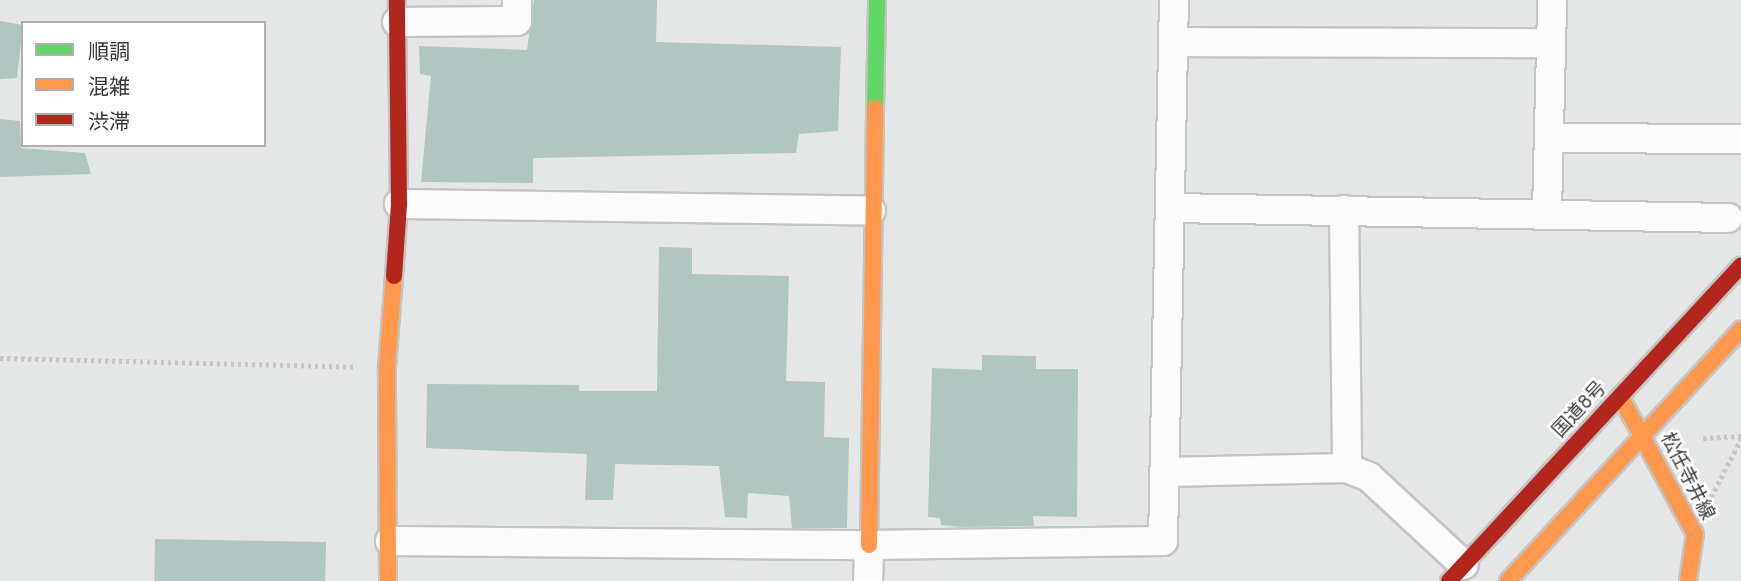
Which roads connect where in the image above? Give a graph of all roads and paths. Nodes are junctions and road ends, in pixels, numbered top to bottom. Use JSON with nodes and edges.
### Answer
{"nodes":[{"id":1,"x":517,"y":0,"type":"edge"},
{"id":2,"x":877,"y":0,"type":"edge"},
{"id":3,"x":1174,"y":0,"type":"edge"},
{"id":4,"x":1552,"y":0,"type":"edge"},
{"id":5,"x":397,"y":11,"type":"edge"},
{"id":6,"x":1174,"y":42,"type":"junction"},
{"id":7,"x":1550,"y":43,"type":"junction"},
{"id":8,"x":1550,"y":138,"type":"junction"},
{"id":9,"x":1741,"y":139,"type":"edge"},
{"id":10,"x":400,"y":204,"type":"junction"},
{"id":11,"x":1171,"y":208,"type":"junction"},
{"id":12,"x":1344,"y":210,"type":"junction"},
{"id":13,"x":871,"y":211,"type":"junction"},
{"id":14,"x":1547,"y":212,"type":"junction"},
{"id":15,"x":1728,"y":218,"type":"dead end"},
{"id":16,"x":1741,"y":266,"type":"edge"},
{"id":17,"x":1741,"y":329,"type":"edge"},
{"id":18,"x":0,"y":358,"type":"edge"},
{"id":19,"x":387,"y":367,"type":"junction"},
{"id":20,"x":1620,"y":396,"type":"junction"},
{"id":21,"x":1643,"y":435,"type":"junction"},
{"id":22,"x":1741,"y":437,"type":"edge"},
{"id":23,"x":1703,"y":438,"type":"dead end"},
{"id":24,"x":1347,"y":468,"type":"junction"},
{"id":25,"x":1166,"y":472,"type":"junction"},
{"id":26,"x":1695,"y":534,"type":"junction"},
{"id":27,"x":390,"y":541,"type":"junction"},
{"id":28,"x":869,"y":545,"type":"junction"},
{"id":29,"x":1457,"y":573,"type":"edge"},
{"id":30,"x":388,"y":581,"type":"edge"},
{"id":31,"x":868,"y":581,"type":"edge"},
{"id":32,"x":1508,"y":581,"type":"edge"},
{"id":33,"x":1688,"y":581,"type":"edge"}],
"edges":[{"from":1,"to":5,"type":"street"},
{"from":2,"to":13,"type":"main road"},
{"from":3,"to":6,"type":"street"},
{"from":4,"to":7,"type":"street"},
{"from":5,"to":10,"type":"main road"},
{"from":6,"to":7,"type":"street"},
{"from":6,"to":11,"type":"street"},
{"from":7,"to":8,"type":"street"},
{"from":8,"to":9,"type":"street"},
{"from":8,"to":14,"type":"street"},
{"from":10,"to":13,"type":"street"},
{"from":10,"to":19,"type":"main road"},
{"from":11,"to":12,"type":"street"},
{"from":11,"to":25,"type":"street"},
{"from":12,"to":14,"type":"street"},
{"from":12,"to":24,"type":"street"},
{"from":13,"to":28,"type":"main road"},
{"from":14,"to":15,"type":"street"},
{"from":16,"to":20,"type":"main road","name":"国道8号"},
{"from":17,"to":21,"type":"main road"},
{"from":18,"to":19,"type":"path"},
{"from":19,"to":27,"type":"main road"},
{"from":20,"to":21,"type":"main road","name":"松任寺井線"},
{"from":20,"to":29,"type":"main road","name":"国道8号"},
{"from":21,"to":26,"type":"main road","name":"松任寺井線"},
{"from":21,"to":32,"type":"main road"},
{"from":22,"to":23,"type":"path"},
{"from":22,"to":26,"type":"path"},
{"from":24,"to":25,"type":"street"},
{"from":24,"to":29,"type":"street"},
{"from":25,"to":28,"type":"street"},
{"from":26,"to":33,"type":"main road","name":"松任寺井線"},
{"from":27,"to":28,"type":"street"},
{"from":27,"to":30,"type":"main road"},
{"from":28,"to":31,"type":"street"}]}
